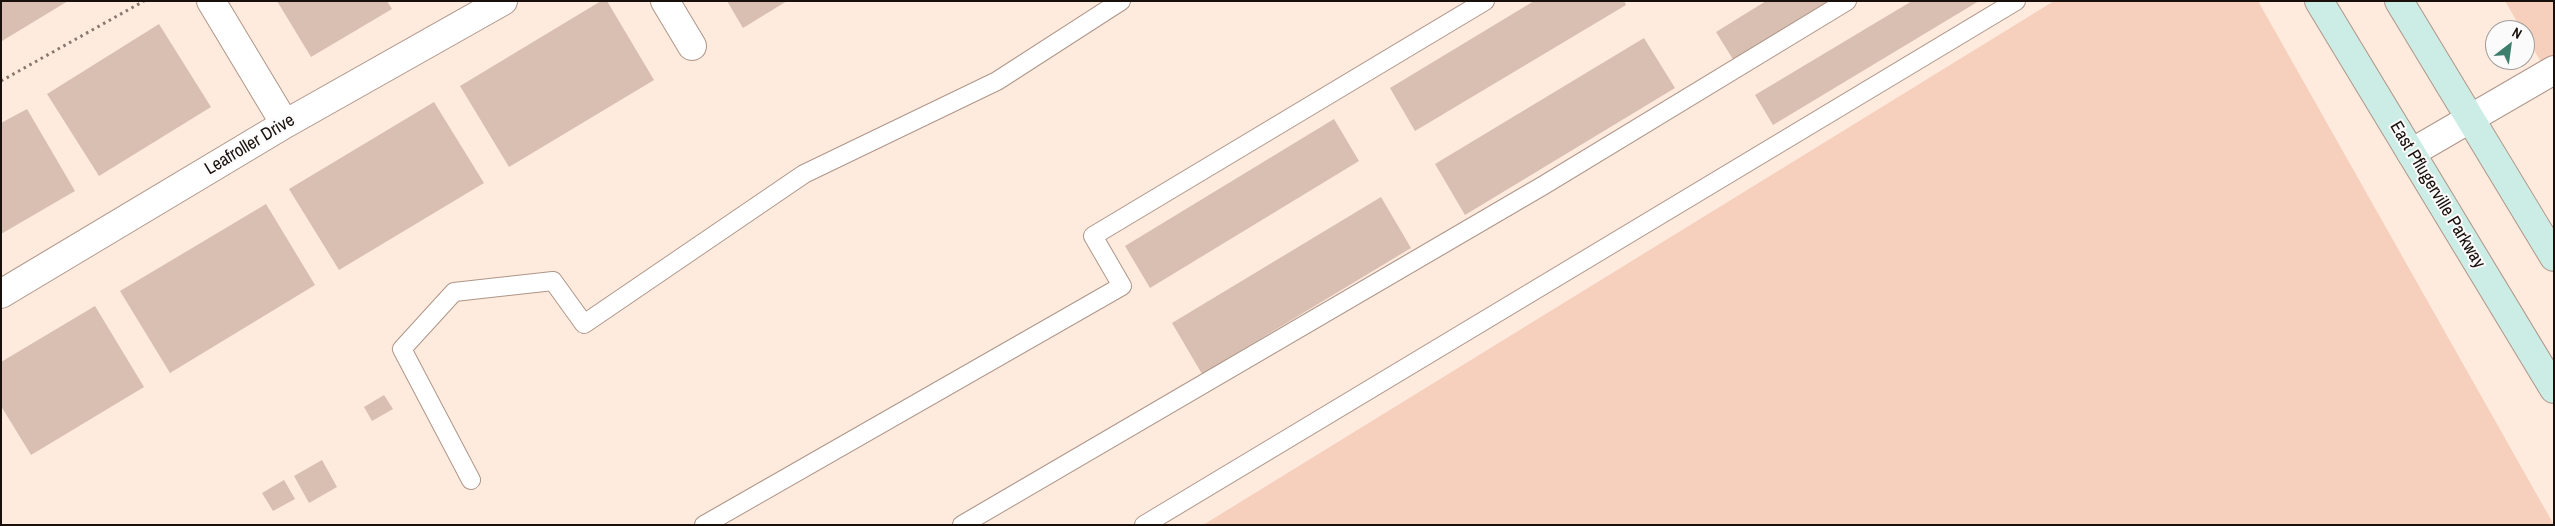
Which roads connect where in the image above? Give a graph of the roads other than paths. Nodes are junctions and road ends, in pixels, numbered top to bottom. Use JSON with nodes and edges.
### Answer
{"nodes":[{"id":1,"x":211,"y":1,"type":"edge"},
{"id":2,"x":503,"y":1,"type":"edge"},
{"id":3,"x":665,"y":1,"type":"edge"},
{"id":4,"x":1121,"y":1,"type":"edge"},
{"id":5,"x":1485,"y":1,"type":"edge"},
{"id":6,"x":1847,"y":1,"type":"edge"},
{"id":7,"x":2016,"y":1,"type":"edge"},
{"id":8,"x":2319,"y":1,"type":"edge"},
{"id":9,"x":2399,"y":1,"type":"edge"},
{"id":10,"x":692,"y":46,"type":"dead end"},
{"id":11,"x":2554,"y":70,"type":"edge"},
{"id":12,"x":2470,"y":119,"type":"junction"},
{"id":13,"x":285,"y":124,"type":"junction"},
{"id":14,"x":2411,"y":153,"type":"junction"},
{"id":15,"x":2554,"y":257,"type":"edge"},
{"id":16,"x":1,"y":294,"type":"edge"},
{"id":17,"x":2554,"y":389,"type":"edge"},
{"id":18,"x":471,"y":480,"type":"dead end"},
{"id":19,"x":704,"y":525,"type":"edge"},
{"id":20,"x":962,"y":525,"type":"edge"},
{"id":21,"x":1144,"y":525,"type":"edge"}],
"edges":[{"from":1,"to":13,"type":"street"},
{"from":2,"to":13,"type":"street","name":"Leafroller Drive"},
{"from":3,"to":10,"type":"street"},
{"from":4,"to":18,"type":"lane"},
{"from":5,"to":19,"type":"lane"},
{"from":6,"to":20,"type":"lane"},
{"from":7,"to":21,"type":"lane"},
{"from":8,"to":14,"type":"main road","name":"East Pflugerville Parkway"},
{"from":9,"to":12,"type":"main road"},
{"from":11,"to":12,"type":"street"},
{"from":12,"to":14,"type":"street"},
{"from":12,"to":15,"type":"main road"},
{"from":13,"to":16,"type":"street","name":"Leafroller Drive"},
{"from":14,"to":17,"type":"main road","name":"East Pflugerville Parkway"}]}
